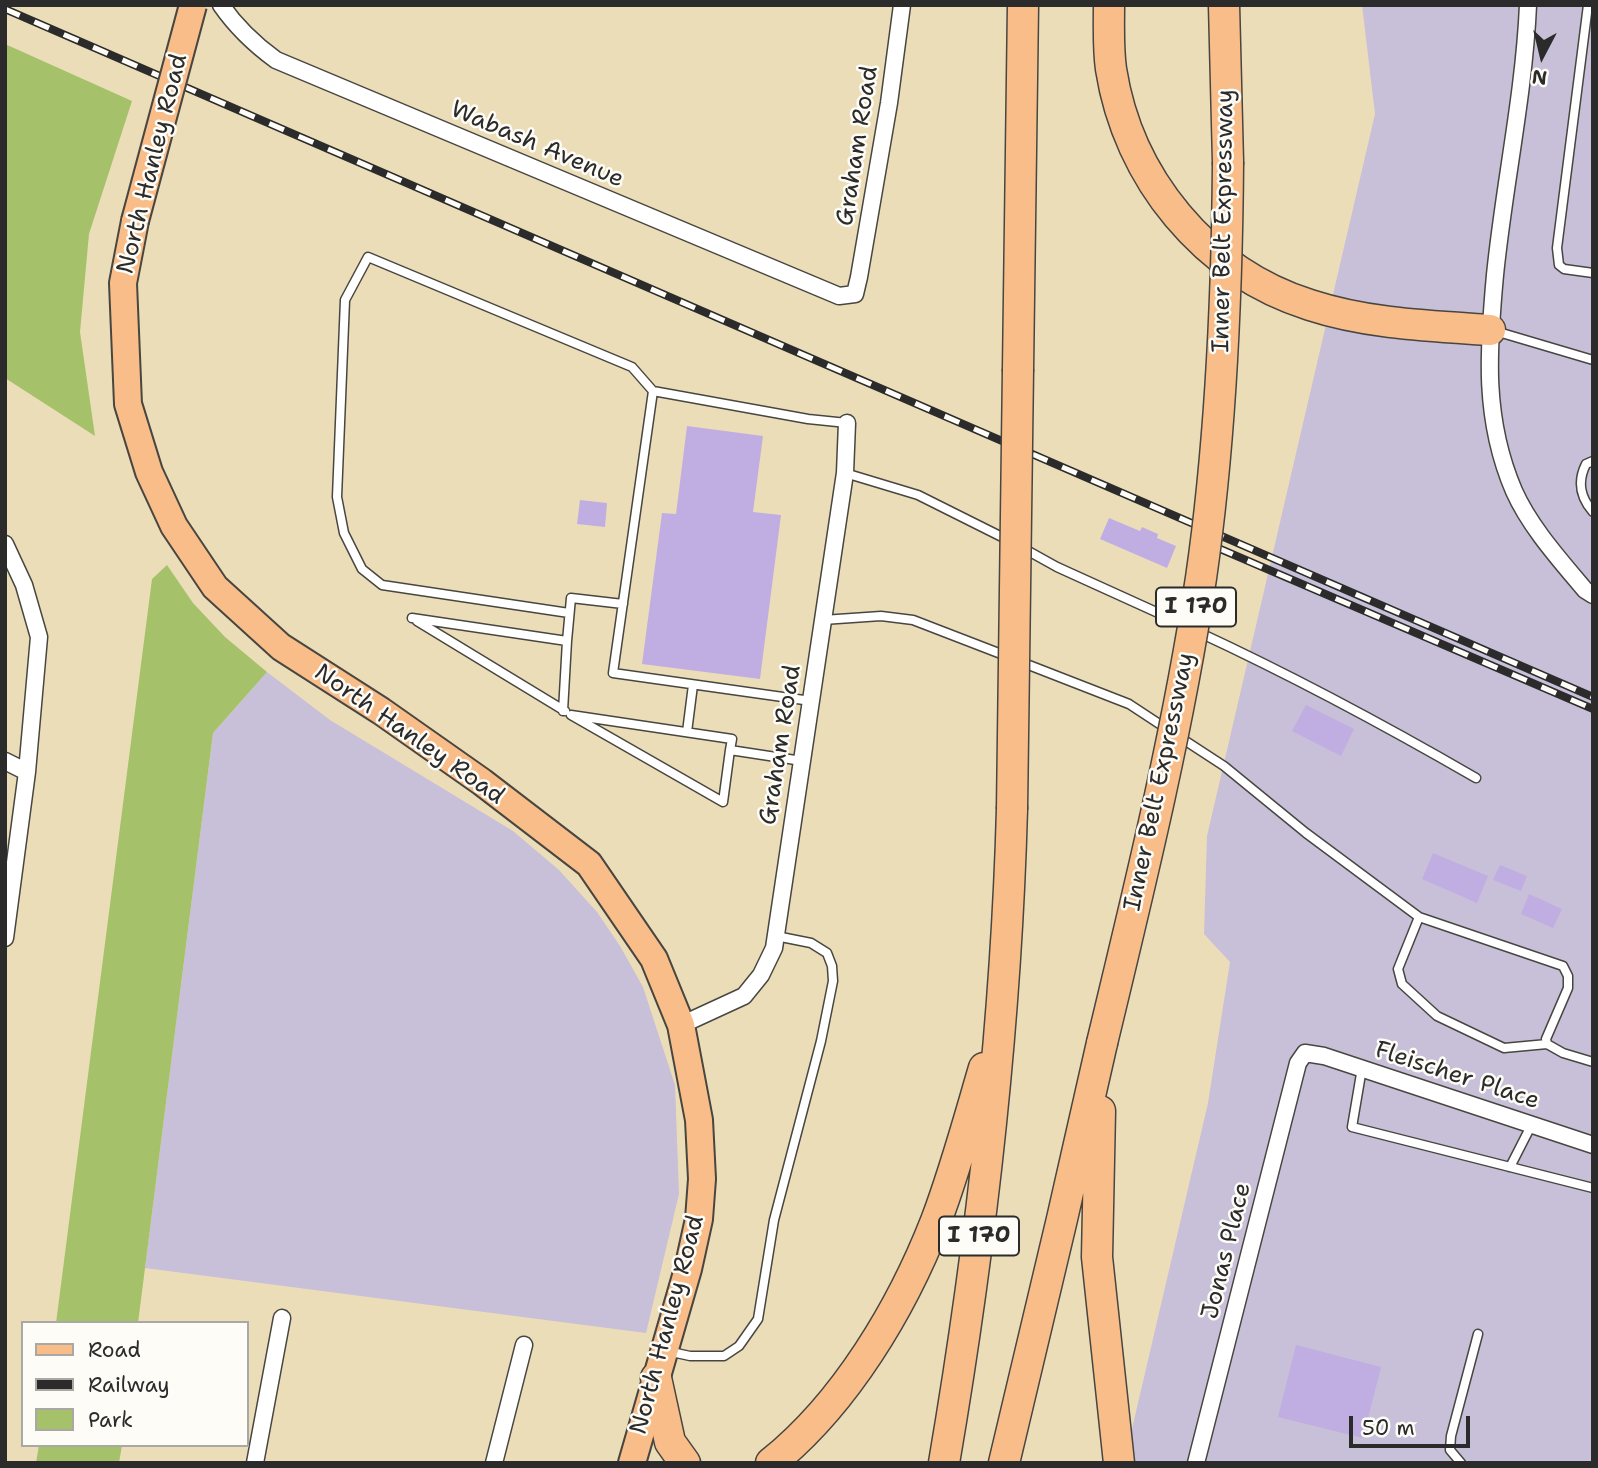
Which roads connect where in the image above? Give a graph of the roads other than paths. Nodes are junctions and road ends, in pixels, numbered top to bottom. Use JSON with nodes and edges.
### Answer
{"nodes":[{"id":1,"x":193,"y":5,"type":"edge"},
{"id":2,"x":221,"y":5,"type":"edge"},
{"id":3,"x":902,"y":5,"type":"edge"},
{"id":4,"x":1023,"y":5,"type":"edge"},
{"id":5,"x":1110,"y":5,"type":"edge"},
{"id":6,"x":1126,"y":5,"type":"edge"},
{"id":7,"x":1224,"y":5,"type":"edge"},
{"id":8,"x":1528,"y":5,"type":"edge"},
{"id":9,"x":1588,"y":5,"type":"edge"},
{"id":10,"x":1593,"y":273,"type":"edge"},
{"id":11,"x":855,"y":294,"type":"joint"},
{"id":12,"x":1490,"y":330,"type":"junction"},
{"id":13,"x":1593,"y":360,"type":"edge"},
{"id":14,"x":653,"y":391,"type":"junction"},
{"id":15,"x":847,"y":423,"type":"joint"},
{"id":16,"x":1593,"y":461,"type":"edge"},
{"id":17,"x":845,"y":473,"type":"junction"},
{"id":18,"x":1593,"y":512,"type":"edge"},
{"id":19,"x":5,"y":544,"type":"edge"},
{"id":20,"x":1593,"y":595,"type":"edge"},
{"id":21,"x":623,"y":604,"type":"junction"},
{"id":22,"x":569,"y":613,"type":"junction"},
{"id":23,"x":823,"y":620,"type":"junction"},
{"id":24,"x":567,"y":641,"type":"junction"},
{"id":25,"x":693,"y":685,"type":"junction"},
{"id":26,"x":811,"y":701,"type":"junction"},
{"id":27,"x":567,"y":713,"type":"junction"},
{"id":28,"x":687,"y":733,"type":"junction"},
{"id":29,"x":730,"y":750,"type":"junction"},
{"id":30,"x":5,"y":761,"type":"edge"},
{"id":31,"x":802,"y":761,"type":"junction"},
{"id":32,"x":27,"y":772,"type":"junction"},
{"id":33,"x":1476,"y":778,"type":"dead end"},
{"id":34,"x":1419,"y":917,"type":"junction"},
{"id":35,"x":776,"y":936,"type":"junction"},
{"id":36,"x":5,"y":938,"type":"edge"},
{"id":37,"x":1002,"y":1007,"type":"junction"},
{"id":38,"x":681,"y":1024,"type":"junction"},
{"id":39,"x":1102,"y":1043,"type":"junction"},
{"id":40,"x":1547,"y":1044,"type":"junction"},
{"id":41,"x":1305,"y":1053,"type":"joint"},
{"id":42,"x":1593,"y":1062,"type":"edge"},
{"id":43,"x":1362,"y":1068,"type":"junction"},
{"id":44,"x":1532,"y":1124,"type":"junction"},
{"id":45,"x":1593,"y":1145,"type":"edge"},
{"id":46,"x":1510,"y":1167,"type":"junction"},
{"id":47,"x":1593,"y":1188,"type":"edge"},
{"id":48,"x":282,"y":1318,"type":"dead end"},
{"id":49,"x":1478,"y":1334,"type":"dead end"},
{"id":50,"x":524,"y":1345,"type":"dead end"},
{"id":51,"x":660,"y":1364,"type":"junction"},
{"id":52,"x":255,"y":1463,"type":"edge"},
{"id":53,"x":494,"y":1463,"type":"edge"},
{"id":54,"x":632,"y":1463,"type":"edge"},
{"id":55,"x":685,"y":1463,"type":"edge"},
{"id":56,"x":771,"y":1463,"type":"edge"},
{"id":57,"x":944,"y":1463,"type":"edge"},
{"id":58,"x":1004,"y":1463,"type":"edge"},
{"id":59,"x":1119,"y":1463,"type":"edge"},
{"id":60,"x":1196,"y":1463,"type":"edge"},
{"id":61,"x":1461,"y":1463,"type":"edge"}],
"edges":[{"from":1,"to":38,"type":"main road","name":"North Hanley Road","bridge":true},
{"from":2,"to":11,"type":"street","name":"Wabash Avenue"},
{"from":3,"to":11,"type":"street","name":"Graham Road"},
{"from":4,"to":37,"type":"highway","number":"I 170","bridge":true},
{"from":5,"to":12,"type":"highway"},
{"from":6,"to":12,"type":"highway"},
{"from":7,"to":39,"type":"highway","name":"Inner Belt Expressway","number":"I 170","bridge":true},
{"from":8,"to":12,"type":"street"},
{"from":9,"to":10,"type":"lane"},
{"from":12,"to":13,"type":"lane"},
{"from":12,"to":20,"type":"street"},
{"from":14,"to":15,"type":"lane"},
{"from":14,"to":21,"type":"lane"},
{"from":14,"to":22,"type":"lane"},
{"from":15,"to":17,"type":"street","name":"Graham Road"},
{"from":16,"to":18,"type":"lane"},
{"from":17,"to":23,"type":"street","name":"Graham Road"},
{"from":17,"to":33,"type":"lane"},
{"from":19,"to":32,"type":"street"},
{"from":21,"to":22,"type":"lane"},
{"from":21,"to":25,"type":"lane"},
{"from":22,"to":24,"type":"lane"},
{"from":23,"to":26,"type":"street","name":"Graham Road"},
{"from":23,"to":34,"type":"lane"},
{"from":24,"to":27,"type":"lane"},
{"from":24,"to":27,"type":"lane"},
{"from":25,"to":26,"type":"lane"},
{"from":25,"to":28,"type":"lane"},
{"from":26,"to":31,"type":"street","name":"Graham Road"},
{"from":27,"to":28,"type":"lane"},
{"from":27,"to":29,"type":"lane"},
{"from":28,"to":29,"type":"lane"},
{"from":29,"to":31,"type":"lane"},
{"from":30,"to":32,"type":"street"},
{"from":31,"to":35,"type":"street","name":"Graham Road"},
{"from":32,"to":36,"type":"street"},
{"from":34,"to":40,"type":"lane"},
{"from":34,"to":40,"type":"lane"},
{"from":35,"to":38,"type":"street","name":"Graham Road"},
{"from":35,"to":51,"type":"lane"},
{"from":37,"to":56,"type":"highway"},
{"from":37,"to":57,"type":"highway","number":"I 170"},
{"from":38,"to":51,"type":"main road","name":"North Hanley Road"},
{"from":39,"to":58,"type":"highway","name":"Inner Belt Expressway","number":"I 170"},
{"from":39,"to":59,"type":"highway"},
{"from":40,"to":42,"type":"lane"},
{"from":41,"to":43,"type":"street","name":"Fleischer Place"},
{"from":41,"to":60,"type":"street","name":"Jonas Place"},
{"from":43,"to":44,"type":"street","name":"Fleischer Place"},
{"from":43,"to":46,"type":"lane"},
{"from":44,"to":45,"type":"street","name":"Fleischer Place"},
{"from":44,"to":46,"type":"lane"},
{"from":46,"to":47,"type":"lane"},
{"from":48,"to":52,"type":"street"},
{"from":49,"to":61,"type":"lane"},
{"from":50,"to":53,"type":"street"},
{"from":51,"to":54,"type":"main road","name":"North Hanley Road"},
{"from":51,"to":55,"type":"highway"}]}
